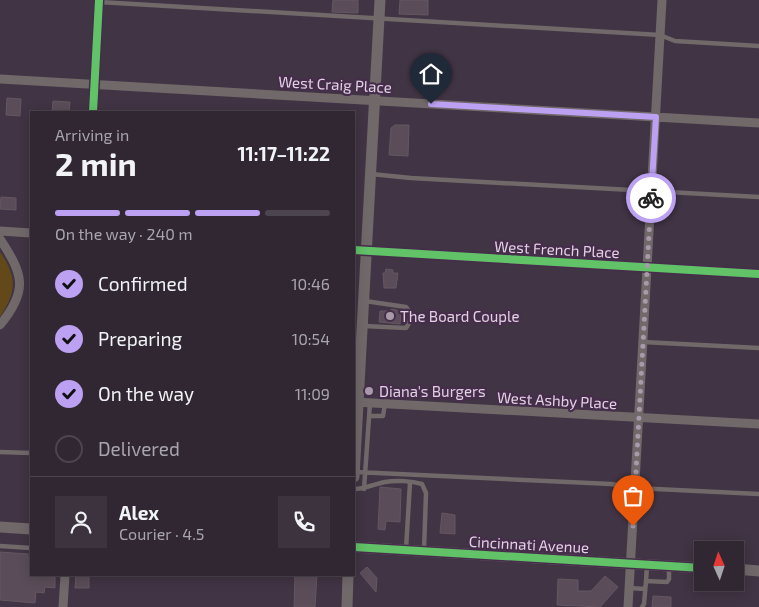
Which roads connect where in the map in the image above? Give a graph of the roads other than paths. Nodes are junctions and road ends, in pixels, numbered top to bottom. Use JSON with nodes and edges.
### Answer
{"nodes":[{"id":1,"x":380,"y":0,"type":"edge"},
{"id":2,"x":662,"y":0,"type":"edge"},
{"id":3,"x":99,"y":1,"type":"edge"},
{"id":4,"x":379,"y":18,"type":"junction"},
{"id":5,"x":660,"y":35,"type":"junction"},
{"id":6,"x":759,"y":46,"type":"edge"},
{"id":7,"x":0,"y":79,"type":"edge"},
{"id":8,"x":95,"y":84,"type":"junction"},
{"id":9,"x":375,"y":100,"type":"junction"},
{"id":10,"x":93,"y":111,"type":"edge"},
{"id":11,"x":656,"y":117,"type":"junction"},
{"id":12,"x":759,"y":123,"type":"edge"},
{"id":13,"x":371,"y":174,"type":"junction"},
{"id":14,"x":652,"y":192,"type":"junction"},
{"id":15,"x":759,"y":197,"type":"edge"},
{"id":16,"x":0,"y":231,"type":"edge"},
{"id":17,"x":30,"y":233,"type":"edge"},
{"id":18,"x":0,"y":239,"type":"edge"},
{"id":19,"x":355,"y":250,"type":"edge"},
{"id":20,"x":366,"y":251,"type":"junction"},
{"id":21,"x":647,"y":268,"type":"junction"},
{"id":22,"x":759,"y":274,"type":"edge"},
{"id":23,"x":364,"y":301,"type":"junction"},
{"id":24,"x":0,"y":325,"type":"edge"},
{"id":25,"x":359,"y":327,"type":"edge"},
{"id":26,"x":643,"y":342,"type":"junction"},
{"id":27,"x":759,"y":348,"type":"edge"},
{"id":28,"x":360,"y":403,"type":"edge"},
{"id":29,"x":385,"y":404,"type":"junction"},
{"id":30,"x":369,"y":416,"type":"junction"},
{"id":31,"x":638,"y":419,"type":"junction"},
{"id":32,"x":759,"y":424,"type":"edge"},
{"id":33,"x":0,"y":452,"type":"edge"},
{"id":34,"x":30,"y":453,"type":"edge"},
{"id":35,"x":358,"y":472,"type":"edge"},
{"id":36,"x":410,"y":482,"type":"junction"},
{"id":37,"x":635,"y":488,"type":"junction"},
{"id":38,"x":355,"y":489,"type":"edge"},
{"id":39,"x":364,"y":489,"type":"junction"},
{"id":40,"x":759,"y":494,"type":"edge"},
{"id":41,"x":0,"y":527,"type":"edge"},
{"id":42,"x":30,"y":529,"type":"edge"},
{"id":43,"x":0,"y":546,"type":"edge"},
{"id":44,"x":355,"y":547,"type":"edge"},
{"id":45,"x":30,"y":548,"type":"edge"},
{"id":46,"x":406,"y":550,"type":"junction"},
{"id":47,"x":424,"y":551,"type":"junction"},
{"id":48,"x":631,"y":564,"type":"junction"},
{"id":49,"x":647,"y":564,"type":"junction"},
{"id":50,"x":670,"y":566,"type":"junction"},
{"id":51,"x":694,"y":568,"type":"edge"},
{"id":52,"x":744,"y":570,"type":"edge"},
{"id":53,"x":759,"y":571,"type":"edge"},
{"id":54,"x":65,"y":576,"type":"edge"},
{"id":55,"x":348,"y":576,"type":"edge"},
{"id":56,"x":646,"y":581,"type":"junction"},
{"id":57,"x":629,"y":588,"type":"junction"},
{"id":58,"x":645,"y":589,"type":"junction"},
{"id":59,"x":63,"y":607,"type":"edge"},
{"id":60,"x":346,"y":607,"type":"edge"},
{"id":61,"x":628,"y":607,"type":"edge"},
{"id":62,"x":642,"y":607,"type":"edge"}],
"edges":[{"from":1,"to":4,"type":"street"},
{"from":2,"to":5,"type":"street"},
{"from":3,"to":4,"type":"lane"},
{"from":3,"to":8,"type":"street"},
{"from":4,"to":5,"type":"lane"},
{"from":4,"to":9,"type":"street"},
{"from":5,"to":6,"type":"lane"},
{"from":5,"to":11,"type":"street"},
{"from":7,"to":8,"type":"street","name":"West Craig Place"},
{"from":8,"to":9,"type":"street","name":"West Craig Place"},
{"from":8,"to":10,"type":"street"},
{"from":9,"to":11,"type":"street","name":"West Craig Place"},
{"from":9,"to":13,"type":"street"},
{"from":11,"to":12,"type":"street","name":"West Craig Place"},
{"from":11,"to":14,"type":"street"},
{"from":13,"to":14,"type":"lane"},
{"from":13,"to":20,"type":"street"},
{"from":14,"to":15,"type":"lane"},
{"from":14,"to":21,"type":"street"},
{"from":16,"to":17,"type":"street"},
{"from":18,"to":24,"type":"street"},
{"from":19,"to":20,"type":"street","name":"West French Place"},
{"from":20,"to":21,"type":"street","name":"West French Place"},
{"from":20,"to":23,"type":"street"},
{"from":21,"to":22,"type":"street","name":"West French Place"},
{"from":21,"to":26,"type":"street"},
{"from":23,"to":25,"type":"street"},
{"from":23,"to":25,"type":"lane"},
{"from":25,"to":28,"type":"street"},
{"from":26,"to":27,"type":"lane"},
{"from":26,"to":31,"type":"street"},
{"from":28,"to":29,"type":"street","name":"West Ashby Place"},
{"from":28,"to":30,"type":"lane"},
{"from":28,"to":35,"type":"street"},
{"from":29,"to":30,"type":"lane"},
{"from":29,"to":31,"type":"street","name":"West Ashby Place"},
{"from":30,"to":35,"type":"lane"},
{"from":31,"to":32,"type":"street","name":"West Ashby Place"},
{"from":31,"to":37,"type":"street"},
{"from":33,"to":34,"type":"lane"},
{"from":35,"to":37,"type":"lane"},
{"from":35,"to":39,"type":"lane"},
{"from":36,"to":39,"type":"lane"},
{"from":36,"to":46,"type":"lane"},
{"from":36,"to":47,"type":"lane"},
{"from":37,"to":40,"type":"lane"},
{"from":37,"to":48,"type":"street"},
{"from":38,"to":39,"type":"lane"},
{"from":41,"to":42,"type":"street"},
{"from":43,"to":45,"type":"lane"},
{"from":44,"to":46,"type":"street","name":"Cincinnati Avenue"},
{"from":46,"to":47,"type":"street","name":"Cincinnati Avenue"},
{"from":47,"to":48,"type":"street","name":"Cincinnati Avenue"},
{"from":48,"to":49,"type":"street","name":"Cincinnati Avenue"},
{"from":48,"to":57,"type":"street"},
{"from":49,"to":50,"type":"street","name":"Cincinnati Avenue"},
{"from":49,"to":56,"type":"lane"},
{"from":50,"to":51,"type":"street","name":"Cincinnati Avenue"},
{"from":50,"to":56,"type":"lane"},
{"from":52,"to":53,"type":"street"},
{"from":54,"to":59,"type":"street"},
{"from":55,"to":60,"type":"street"},
{"from":56,"to":58,"type":"lane"},
{"from":57,"to":58,"type":"lane"},
{"from":57,"to":61,"type":"street"},
{"from":58,"to":62,"type":"lane"}]}
